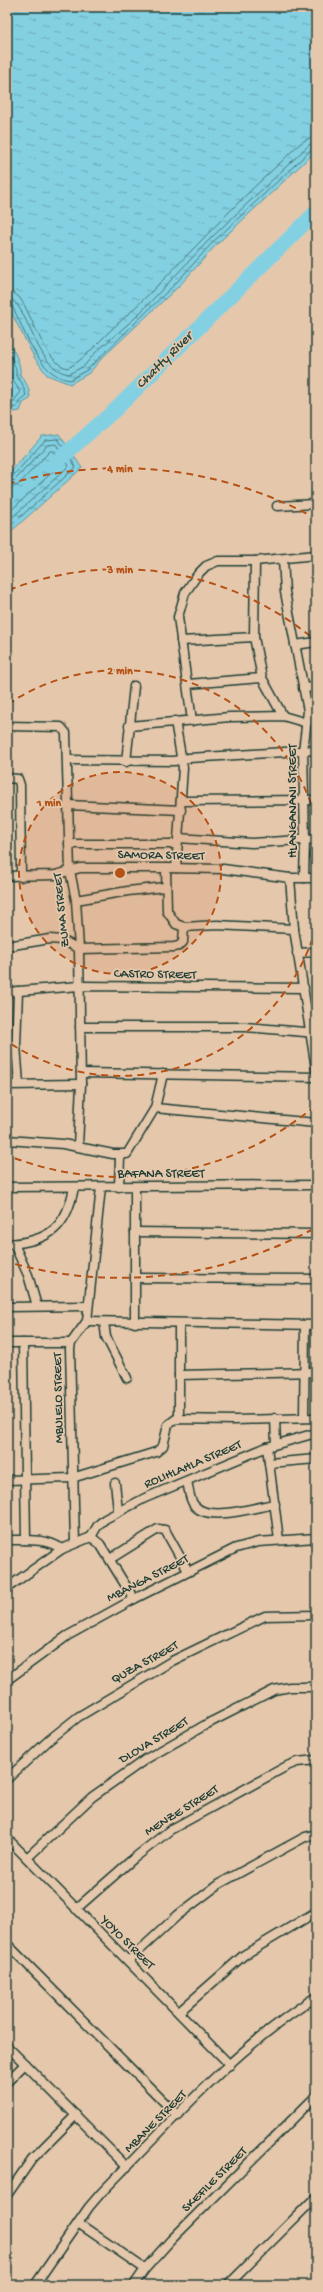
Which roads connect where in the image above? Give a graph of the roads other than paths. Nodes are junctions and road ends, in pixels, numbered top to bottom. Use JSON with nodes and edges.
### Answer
{"nodes":[{"id":1,"x":316,"y":504,"type":"edge"},
{"id":2,"x":277,"y":506,"type":"dead end"},
{"id":3,"x":316,"y":555,"type":"edge"},
{"id":4,"x":283,"y":559,"type":"junction"},
{"id":5,"x":255,"y":561,"type":"junction"},
{"id":6,"x":254,"y":637,"type":"junction"},
{"id":7,"x":181,"y":641,"type":"junction"},
{"id":8,"x":316,"y":642,"type":"edge"},
{"id":9,"x":295,"y":645,"type":"junction"},
{"id":10,"x":262,"y":678,"type":"junction"},
{"id":11,"x":188,"y":684,"type":"junction"},
{"id":12,"x":134,"y":686,"type":"dead end"},
{"id":13,"x":316,"y":687,"type":"edge"},
{"id":14,"x":303,"y":688,"type":"junction"},
{"id":15,"x":283,"y":716,"type":"junction"},
{"id":16,"x":175,"y":721,"type":"junction"},
{"id":17,"x":192,"y":721,"type":"junction"},
{"id":18,"x":307,"y":723,"type":"junction"},
{"id":19,"x":7,"y":726,"type":"edge"},
{"id":20,"x":129,"y":726,"type":"junction"},
{"id":21,"x":316,"y":750,"type":"edge"},
{"id":22,"x":303,"y":751,"type":"junction"},
{"id":23,"x":68,"y":760,"type":"junction"},
{"id":24,"x":182,"y":760,"type":"junction"},
{"id":25,"x":126,"y":762,"type":"junction"},
{"id":26,"x":7,"y":778,"type":"edge"},
{"id":27,"x":304,"y":800,"type":"junction"},
{"id":28,"x":316,"y":800,"type":"edge"},
{"id":29,"x":182,"y":801,"type":"junction"},
{"id":30,"x":68,"y":805,"type":"junction"},
{"id":31,"x":181,"y":810,"type":"junction"},
{"id":32,"x":305,"y":840,"type":"junction"},
{"id":33,"x":316,"y":840,"type":"edge"},
{"id":34,"x":178,"y":841,"type":"junction"},
{"id":35,"x":69,"y":844,"type":"junction"},
{"id":36,"x":166,"y":868,"type":"junction"},
{"id":37,"x":176,"y":868,"type":"junction"},
{"id":38,"x":70,"y":871,"type":"junction"},
{"id":39,"x":7,"y":876,"type":"edge"},
{"id":40,"x":21,"y":877,"type":"junction"},
{"id":41,"x":290,"y":878,"type":"junction"},
{"id":42,"x":304,"y":878,"type":"junction"},
{"id":43,"x":316,"y":878,"type":"edge"},
{"id":44,"x":165,"y":887,"type":"junction"},
{"id":45,"x":76,"y":900,"type":"junction"},
{"id":46,"x":184,"y":927,"type":"junction"},
{"id":47,"x":294,"y":929,"type":"junction"},
{"id":48,"x":7,"y":946,"type":"edge"},
{"id":49,"x":79,"y":949,"type":"junction"},
{"id":50,"x":316,"y":952,"type":"edge"},
{"id":51,"x":297,"y":953,"type":"junction"},
{"id":52,"x":79,"y":986,"type":"junction"},
{"id":53,"x":304,"y":988,"type":"junction"},
{"id":54,"x":18,"y":991,"type":"junction"},
{"id":55,"x":7,"y":992,"type":"edge"},
{"id":56,"x":80,"y":1027,"type":"junction"},
{"id":57,"x":313,"y":1033,"type":"edge"},
{"id":58,"x":316,"y":1069,"type":"edge"},
{"id":59,"x":81,"y":1073,"type":"junction"},
{"id":60,"x":162,"y":1074,"type":"junction"},
{"id":61,"x":316,"y":1077,"type":"edge"},
{"id":62,"x":19,"y":1084,"type":"junction"},
{"id":63,"x":81,"y":1084,"type":"junction"},
{"id":64,"x":7,"y":1085,"type":"edge"},
{"id":65,"x":155,"y":1108,"type":"junction"},
{"id":66,"x":316,"y":1123,"type":"edge"},
{"id":67,"x":7,"y":1140,"type":"edge"},
{"id":68,"x":78,"y":1146,"type":"junction"},
{"id":69,"x":120,"y":1155,"type":"junction"},
{"id":70,"x":316,"y":1185,"type":"edge"},
{"id":71,"x":101,"y":1186,"type":"junction"},
{"id":72,"x":7,"y":1187,"type":"edge"},
{"id":73,"x":74,"y":1187,"type":"junction"},
{"id":74,"x":119,"y":1187,"type":"junction"},
{"id":75,"x":135,"y":1187,"type":"junction"},
{"id":76,"x":135,"y":1232,"type":"junction"},
{"id":77,"x":316,"y":1234,"type":"edge"},
{"id":78,"x":9,"y":1242,"type":"edge"},
{"id":79,"x":135,"y":1278,"type":"junction"},
{"id":80,"x":316,"y":1279,"type":"edge"},
{"id":81,"x":37,"y":1306,"type":"junction"},
{"id":82,"x":88,"y":1306,"type":"junction"},
{"id":83,"x":7,"y":1307,"type":"edge"},
{"id":84,"x":87,"y":1321,"type":"junction"},
{"id":85,"x":104,"y":1322,"type":"junction"},
{"id":86,"x":135,"y":1323,"type":"junction"},
{"id":87,"x":179,"y":1324,"type":"junction"},
{"id":88,"x":305,"y":1325,"type":"junction"},
{"id":89,"x":316,"y":1325,"type":"edge"},
{"id":90,"x":7,"y":1343,"type":"edge"},
{"id":91,"x":23,"y":1343,"type":"junction"},
{"id":92,"x":72,"y":1343,"type":"junction"},
{"id":93,"x":304,"y":1372,"type":"junction"},
{"id":94,"x":316,"y":1372,"type":"edge"},
{"id":95,"x":179,"y":1375,"type":"junction"},
{"id":96,"x":127,"y":1378,"type":"dead end"},
{"id":97,"x":275,"y":1418,"type":"junction"},
{"id":98,"x":304,"y":1418,"type":"junction"},
{"id":99,"x":316,"y":1418,"type":"edge"},
{"id":100,"x":179,"y":1419,"type":"junction"},
{"id":101,"x":316,"y":1433,"type":"edge"},
{"id":102,"x":276,"y":1444,"type":"junction"},
{"id":103,"x":267,"y":1447,"type":"junction"},
{"id":104,"x":316,"y":1459,"type":"edge"},
{"id":105,"x":269,"y":1463,"type":"junction"},
{"id":106,"x":72,"y":1478,"type":"junction"},
{"id":107,"x":24,"y":1479,"type":"junction"},
{"id":108,"x":7,"y":1480,"type":"edge"},
{"id":109,"x":187,"y":1481,"type":"junction"},
{"id":110,"x":115,"y":1483,"type":"dead end"},
{"id":111,"x":276,"y":1504,"type":"junction"},
{"id":112,"x":118,"y":1511,"type":"junction"},
{"id":113,"x":91,"y":1537,"type":"junction"},
{"id":114,"x":316,"y":1538,"type":"edge"},
{"id":115,"x":7,"y":1540,"type":"edge"},
{"id":116,"x":26,"y":1540,"type":"junction"},
{"id":117,"x":279,"y":1540,"type":"junction"},
{"id":118,"x":74,"y":1543,"type":"junction"},
{"id":119,"x":62,"y":1549,"type":"junction"},
{"id":120,"x":110,"y":1559,"type":"junction"},
{"id":121,"x":188,"y":1571,"type":"junction"},
{"id":122,"x":9,"y":1585,"type":"edge"},
{"id":123,"x":134,"y":1599,"type":"junction"},
{"id":124,"x":316,"y":1615,"type":"edge"},
{"id":125,"x":7,"y":1680,"type":"edge"},
{"id":126,"x":316,"y":1687,"type":"edge"},
{"id":127,"x":316,"y":1760,"type":"edge"},
{"id":128,"x":7,"y":1779,"type":"edge"},
{"id":129,"x":316,"y":1834,"type":"edge"},
{"id":130,"x":7,"y":1838,"type":"edge"},
{"id":131,"x":27,"y":1858,"type":"junction"},
{"id":132,"x":76,"y":1908,"type":"junction"},
{"id":133,"x":316,"y":1912,"type":"edge"},
{"id":134,"x":7,"y":1944,"type":"edge"},
{"id":135,"x":128,"y":1961,"type":"junction"},
{"id":136,"x":316,"y":1997,"type":"edge"},
{"id":137,"x":178,"y":2012,"type":"junction"},
{"id":138,"x":7,"y":2046,"type":"edge"},
{"id":139,"x":25,"y":2064,"type":"junction"},
{"id":140,"x":230,"y":2065,"type":"junction"},
{"id":141,"x":7,"y":2082,"type":"edge"},
{"id":142,"x":316,"y":2096,"type":"edge"},
{"id":143,"x":76,"y":2115,"type":"junction"},
{"id":144,"x":178,"y":2116,"type":"junction"},
{"id":145,"x":127,"y":2167,"type":"junction"},
{"id":146,"x":7,"y":2195,"type":"edge"},
{"id":147,"x":316,"y":2197,"type":"edge"},
{"id":148,"x":78,"y":2223,"type":"junction"},
{"id":149,"x":145,"y":2269,"type":"junction"},
{"id":150,"x":35,"y":2285,"type":"edge"},
{"id":151,"x":134,"y":2285,"type":"edge"},
{"id":152,"x":228,"y":2285,"type":"edge"}],
"edges":[{"from":1,"to":2,"type":"street"},
{"from":3,"to":4,"type":"street"},
{"from":4,"to":5,"type":"street"},
{"from":4,"to":9,"type":"street","name":"HLANGANANI STREET"},
{"from":5,"to":6,"type":"street"},
{"from":5,"to":7,"type":"street"},
{"from":6,"to":7,"type":"street"},
{"from":6,"to":10,"type":"street"},
{"from":7,"to":11,"type":"street"},
{"from":8,"to":9,"type":"street"},
{"from":9,"to":14,"type":"street","name":"HLANGANANI STREET"},
{"from":10,"to":11,"type":"street"},
{"from":10,"to":15,"type":"street"},
{"from":11,"to":17,"type":"street"},
{"from":12,"to":20,"type":"street"},
{"from":13,"to":14,"type":"street"},
{"from":14,"to":18,"type":"street","name":"HLANGANANI STREET"},
{"from":15,"to":17,"type":"street"},
{"from":15,"to":18,"type":"street"},
{"from":16,"to":17,"type":"street"},
{"from":16,"to":20,"type":"street"},
{"from":16,"to":24,"type":"street"},
{"from":18,"to":22,"type":"street","name":"HLANGANANI STREET"},
{"from":19,"to":23,"type":"street","name":"ZUMA STREET"},
{"from":20,"to":25,"type":"street"},
{"from":21,"to":22,"type":"street"},
{"from":22,"to":24,"type":"street"},
{"from":22,"to":27,"type":"street","name":"HLANGANANI STREET"},
{"from":23,"to":25,"type":"street"},
{"from":23,"to":30,"type":"street","name":"ZUMA STREET"},
{"from":24,"to":25,"type":"street"},
{"from":24,"to":29,"type":"street"},
{"from":26,"to":40,"type":"street"},
{"from":27,"to":28,"type":"street"},
{"from":27,"to":29,"type":"street"},
{"from":27,"to":32,"type":"street","name":"HLANGANANI STREET"},
{"from":29,"to":31,"type":"street"},
{"from":30,"to":31,"type":"street"},
{"from":30,"to":35,"type":"street","name":"ZUMA STREET"},
{"from":31,"to":34,"type":"street"},
{"from":32,"to":33,"type":"street"},
{"from":32,"to":34,"type":"street"},
{"from":32,"to":42,"type":"street","name":"HLANGANANI STREET"},
{"from":34,"to":35,"type":"street"},
{"from":34,"to":37,"type":"street"},
{"from":35,"to":38,"type":"street","name":"ZUMA STREET"},
{"from":36,"to":37,"type":"street","name":"SAMORA STREET"},
{"from":36,"to":38,"type":"street","name":"SAMORA STREET"},
{"from":36,"to":44,"type":"street"},
{"from":37,"to":41,"type":"street","name":"SAMORA STREET"},
{"from":38,"to":40,"type":"street","name":"SAMORA STREET"},
{"from":38,"to":45,"type":"street","name":"ZUMA STREET"},
{"from":39,"to":40,"type":"street","name":"SAMORA STREET"},
{"from":41,"to":42,"type":"street","name":"SAMORA STREET"},
{"from":41,"to":47,"type":"street"},
{"from":42,"to":43,"type":"street","name":"SAMORA STREET"},
{"from":44,"to":45,"type":"street"},
{"from":44,"to":46,"type":"street"},
{"from":45,"to":49,"type":"street","name":"ZUMA STREET"},
{"from":46,"to":47,"type":"street"},
{"from":46,"to":49,"type":"street"},
{"from":47,"to":51,"type":"street"},
{"from":48,"to":49,"type":"street"},
{"from":49,"to":52,"type":"street","name":"ZUMA STREET"},
{"from":50,"to":51,"type":"street"},
{"from":51,"to":53,"type":"street"},
{"from":52,"to":53,"type":"street","name":"CASTRO STREET"},
{"from":52,"to":54,"type":"street","name":"CASTRO STREET"},
{"from":52,"to":56,"type":"street","name":"ZUMA STREET"},
{"from":53,"to":57,"type":"street"},
{"from":54,"to":55,"type":"street","name":"CASTRO STREET"},
{"from":54,"to":62,"type":"street"},
{"from":56,"to":57,"type":"street"},
{"from":56,"to":59,"type":"street","name":"ZUMA STREET"},
{"from":57,"to":58,"type":"street"},
{"from":59,"to":60,"type":"street"},
{"from":59,"to":63,"type":"street","name":"ZUMA STREET"},
{"from":60,"to":61,"type":"street"},
{"from":60,"to":65,"type":"street"},
{"from":62,"to":63,"type":"street"},
{"from":62,"to":64,"type":"street"},
{"from":63,"to":68,"type":"street","name":"ZUMA STREET"},
{"from":65,"to":66,"type":"street"},
{"from":65,"to":69,"type":"street"},
{"from":67,"to":68,"type":"street"},
{"from":68,"to":69,"type":"street"},
{"from":69,"to":74,"type":"street"},
{"from":70,"to":75,"type":"street","name":"BAFANA STREET"},
{"from":71,"to":73,"type":"street","name":"BAFANA STREET"},
{"from":71,"to":74,"type":"street","name":"BAFANA STREET"},
{"from":71,"to":82,"type":"street"},
{"from":72,"to":73,"type":"street","name":"BAFANA STREET"},
{"from":73,"to":78,"type":"street"},
{"from":74,"to":75,"type":"street","name":"BAFANA STREET"},
{"from":75,"to":76,"type":"street"},
{"from":76,"to":77,"type":"street"},
{"from":76,"to":79,"type":"street"},
{"from":78,"to":81,"type":"street"},
{"from":79,"to":80,"type":"street"},
{"from":79,"to":86,"type":"street"},
{"from":81,"to":82,"type":"street"},
{"from":81,"to":83,"type":"street"},
{"from":82,"to":84,"type":"street"},
{"from":84,"to":85,"type":"street"},
{"from":84,"to":92,"type":"street","name":"MBULELO STREET"},
{"from":85,"to":86,"type":"street"},
{"from":85,"to":96,"type":"street"},
{"from":86,"to":87,"type":"street"},
{"from":87,"to":88,"type":"street"},
{"from":87,"to":95,"type":"street"},
{"from":88,"to":89,"type":"street"},
{"from":88,"to":93,"type":"street"},
{"from":90,"to":91,"type":"street"},
{"from":91,"to":92,"type":"street"},
{"from":91,"to":107,"type":"street"},
{"from":92,"to":106,"type":"street","name":"MBULELO STREET"},
{"from":93,"to":94,"type":"street"},
{"from":93,"to":95,"type":"street"},
{"from":93,"to":98,"type":"street"},
{"from":95,"to":100,"type":"street"},
{"from":97,"to":98,"type":"street"},
{"from":97,"to":100,"type":"street"},
{"from":97,"to":102,"type":"street"},
{"from":98,"to":99,"type":"street"},
{"from":100,"to":106,"type":"street"},
{"from":101,"to":102,"type":"street","name":"ROLIHLAHLA STREET"},
{"from":102,"to":103,"type":"street","name":"ROLIHLAHLA STREET"},
{"from":103,"to":105,"type":"street"},
{"from":103,"to":109,"type":"street","name":"ROLIHLAHLA STREET"},
{"from":104,"to":105,"type":"street"},
{"from":105,"to":111,"type":"street"},
{"from":106,"to":107,"type":"street"},
{"from":106,"to":118,"type":"street","name":"MBULELO STREET"},
{"from":107,"to":108,"type":"street"},
{"from":107,"to":116,"type":"street"},
{"from":109,"to":111,"type":"street"},
{"from":109,"to":112,"type":"street","name":"ROLIHLAHLA STREET"},
{"from":110,"to":112,"type":"street"},
{"from":111,"to":117,"type":"street"},
{"from":112,"to":113,"type":"street","name":"ROLIHLAHLA STREET"},
{"from":113,"to":118,"type":"street"},
{"from":113,"to":120,"type":"street"},
{"from":114,"to":117,"type":"street","name":"MBANGA STREET"},
{"from":115,"to":116,"type":"street"},
{"from":116,"to":119,"type":"street"},
{"from":117,"to":121,"type":"street","name":"MBANGA STREET"},
{"from":118,"to":119,"type":"street"},
{"from":119,"to":122,"type":"street"},
{"from":120,"to":121,"type":"street"},
{"from":120,"to":123,"type":"street"},
{"from":121,"to":123,"type":"street","name":"MBANGA STREET"},
{"from":123,"to":125,"type":"street","name":"MBANGA STREET"},
{"from":124,"to":128,"type":"street","name":"QUZA STREET"},
{"from":126,"to":131,"type":"street","name":"DLOVA STREET"},
{"from":127,"to":132,"type":"street","name":"MENZE STREET"},
{"from":129,"to":135,"type":"street"},
{"from":130,"to":131,"type":"street","name":"YOYO STREET"},
{"from":131,"to":132,"type":"street","name":"YOYO STREET"},
{"from":132,"to":135,"type":"street","name":"YOYO STREET"},
{"from":133,"to":137,"type":"street"},
{"from":134,"to":144,"type":"street"},
{"from":135,"to":137,"type":"street","name":"YOYO STREET"},
{"from":136,"to":140,"type":"street","name":"MBANE STREET"},
{"from":137,"to":140,"type":"street","name":"YOYO STREET"},
{"from":138,"to":139,"type":"street"},
{"from":139,"to":141,"type":"street"},
{"from":139,"to":143,"type":"street"},
{"from":140,"to":144,"type":"street","name":"MBANE STREET"},
{"from":142,"to":149,"type":"street","name":"SKEFILE STREET"},
{"from":143,"to":145,"type":"street"},
{"from":143,"to":146,"type":"street"},
{"from":144,"to":145,"type":"street","name":"MBANE STREET"},
{"from":145,"to":148,"type":"street","name":"MBANE STREET"},
{"from":147,"to":152,"type":"street"},
{"from":148,"to":149,"type":"street"},
{"from":148,"to":150,"type":"street","name":"MBANE STREET"},
{"from":149,"to":151,"type":"street","name":"SKEFILE STREET"}]}
